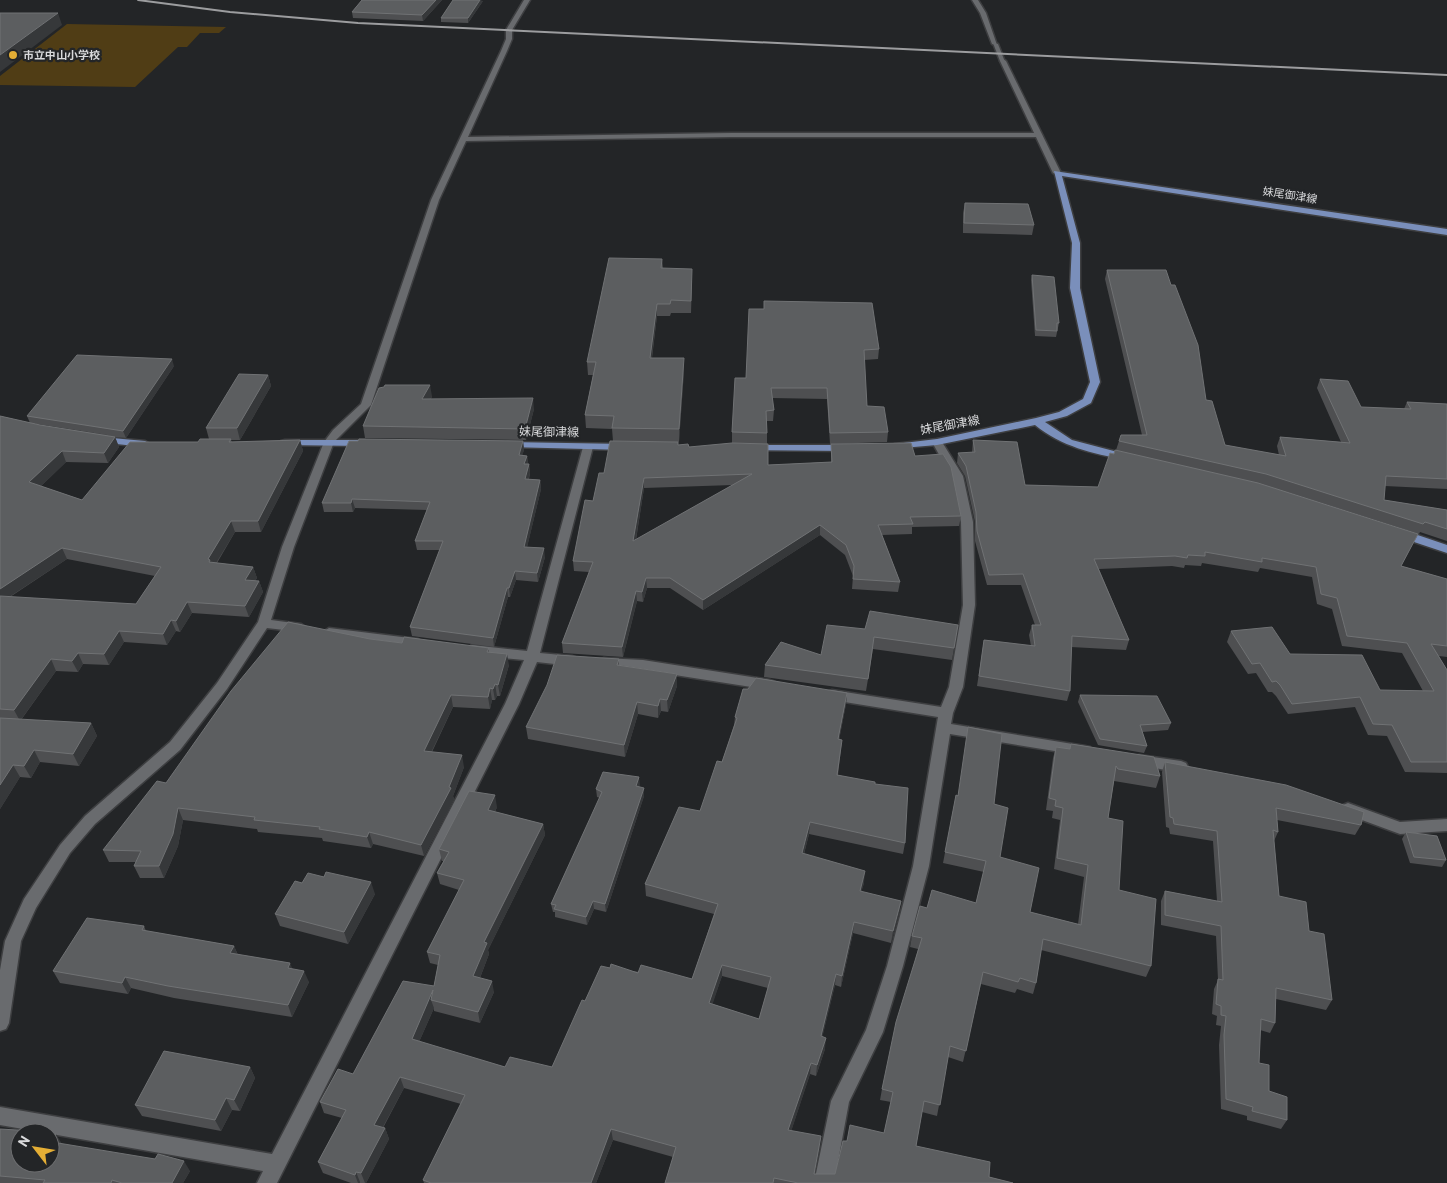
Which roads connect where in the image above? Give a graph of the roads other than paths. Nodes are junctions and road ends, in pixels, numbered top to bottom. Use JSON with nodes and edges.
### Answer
{"nodes":[{"id":1,"x":527,"y":0,"type":"edge"},
{"id":2,"x":975,"y":0,"type":"edge"},
{"id":3,"x":1038,"y":135,"type":"junction"},
{"id":4,"x":464,"y":139,"type":"junction"},
{"id":5,"x":1057,"y":174,"type":"junction"},
{"id":6,"x":1447,"y":232,"type":"edge"},
{"id":7,"x":1037,"y":421,"type":"junction"},
{"id":8,"x":92,"y":439,"type":"edge"},
{"id":9,"x":329,"y":442,"type":"junction"},
{"id":10,"x":937,"y":442,"type":"junction"},
{"id":11,"x":379,"y":443,"type":"edge"},
{"id":12,"x":160,"y":444,"type":"edge"},
{"id":13,"x":273,"y":444,"type":"edge"},
{"id":14,"x":498,"y":445,"type":"edge"},
{"id":15,"x":588,"y":447,"type":"junction"},
{"id":16,"x":636,"y":447,"type":"edge"},
{"id":17,"x":888,"y":447,"type":"edge"},
{"id":18,"x":742,"y":448,"type":"edge"},
{"id":19,"x":858,"y":448,"type":"edge"},
{"id":20,"x":1137,"y":460,"type":"edge"},
{"id":21,"x":1392,"y":530,"type":"edge"},
{"id":22,"x":1447,"y":549,"type":"edge"},
{"id":23,"x":264,"y":623,"type":"junction"},
{"id":24,"x":427,"y":644,"type":"edge"},
{"id":25,"x":456,"y":648,"type":"edge"},
{"id":26,"x":532,"y":658,"type":"junction"},
{"id":27,"x":780,"y":687,"type":"edge"},
{"id":28,"x":819,"y":693,"type":"edge"},
{"id":29,"x":945,"y":721,"type":"junction"},
{"id":30,"x":1100,"y":753,"type":"edge"},
{"id":31,"x":1129,"y":758,"type":"edge"},
{"id":32,"x":1198,"y":769,"type":"edge"},
{"id":33,"x":1335,"y":804,"type":"edge"},
{"id":34,"x":1447,"y":825,"type":"edge"},
{"id":35,"x":0,"y":1024,"type":"edge"},
{"id":36,"x":0,"y":1116,"type":"edge"},
{"id":37,"x":276,"y":1164,"type":"junction"},
{"id":38,"x":267,"y":1183,"type":"edge"},
{"id":39,"x":824,"y":1183,"type":"edge"}],
"edges":[{"from":1,"to":4,"type":"street"},
{"from":2,"to":3,"type":"street"},
{"from":3,"to":4,"type":"street"},
{"from":3,"to":5,"type":"street"},
{"from":4,"to":9,"type":"street"},
{"from":5,"to":6,"type":"main road","name":"妹尾御津線"},
{"from":5,"to":7,"type":"main road","name":"妹尾御津線"},
{"from":7,"to":10,"type":"main road","name":"妹尾御津線"},
{"from":7,"to":20,"type":"main road"},
{"from":8,"to":12,"type":"main road"},
{"from":9,"to":11,"type":"main road"},
{"from":9,"to":13,"type":"main road"},
{"from":9,"to":23,"type":"street"},
{"from":10,"to":17,"type":"main road","name":"妹尾御津線"},
{"from":10,"to":29,"type":"street"},
{"from":14,"to":15,"type":"main road","name":"妹尾御津線"},
{"from":15,"to":16,"type":"main road","name":"妹尾御津線"},
{"from":15,"to":26,"type":"street"},
{"from":18,"to":19,"type":"main road"},
{"from":21,"to":22,"type":"main road"},
{"from":23,"to":24,"type":"street"},
{"from":23,"to":35,"type":"street"},
{"from":25,"to":26,"type":"street"},
{"from":26,"to":27,"type":"street"},
{"from":26,"to":37,"type":"street"},
{"from":28,"to":29,"type":"street"},
{"from":29,"to":30,"type":"street"},
{"from":29,"to":39,"type":"street"},
{"from":31,"to":32,"type":"street"},
{"from":33,"to":34,"type":"street"},
{"from":36,"to":37,"type":"street"},
{"from":37,"to":38,"type":"street"}]}
